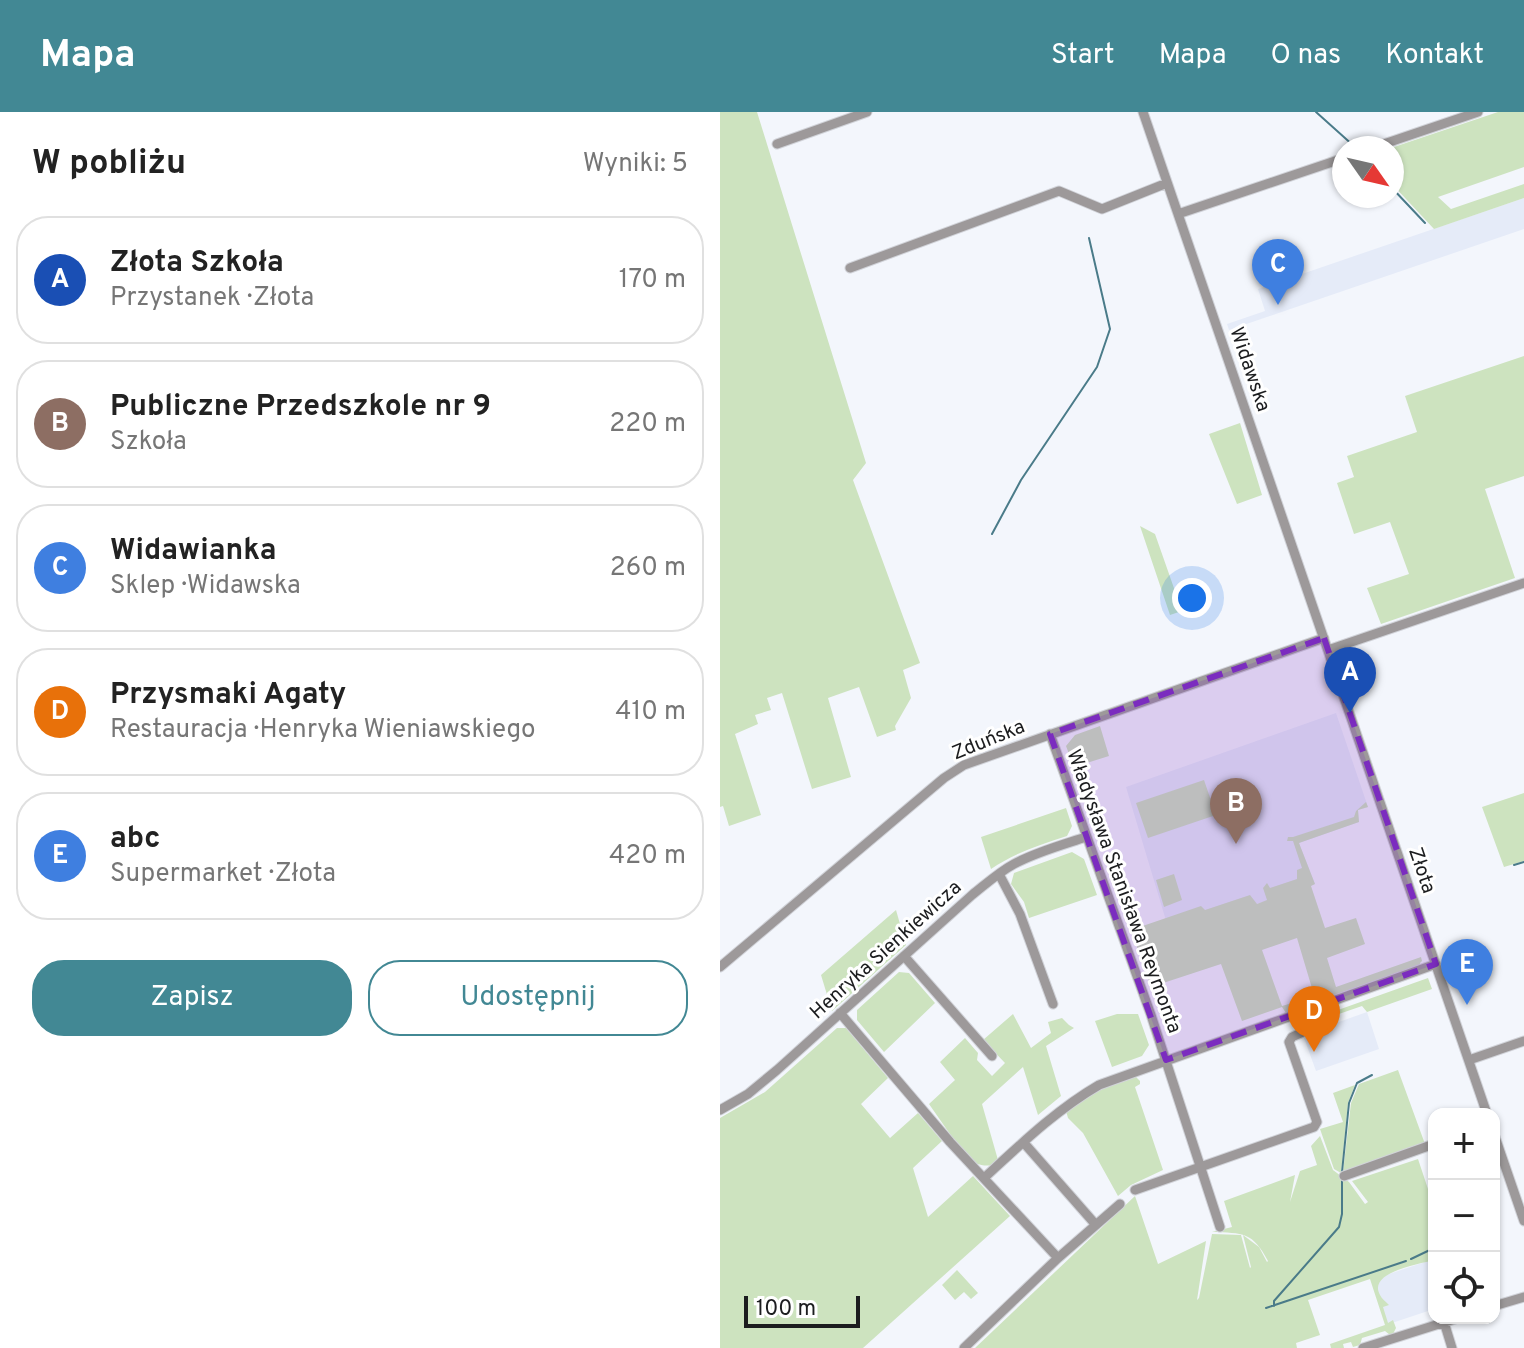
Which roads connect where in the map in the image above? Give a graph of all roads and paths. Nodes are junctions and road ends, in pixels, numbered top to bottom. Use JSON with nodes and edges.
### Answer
{"nodes":[{"id":1,"x":867,"y":112,"type":"edge"},
{"id":2,"x":1143,"y":112,"type":"edge"},
{"id":3,"x":1478,"y":112,"type":"edge"},
{"id":4,"x":1404,"y":137,"type":"edge"},
{"id":5,"x":777,"y":144,"type":"dead end"},
{"id":6,"x":1332,"y":162,"type":"edge"},
{"id":7,"x":1167,"y":183,"type":"junction"},
{"id":8,"x":1178,"y":214,"type":"junction"},
{"id":9,"x":850,"y":268,"type":"dead end"},
{"id":10,"x":1524,"y":583,"type":"edge"},
{"id":11,"x":1324,"y":638,"type":"junction"},
{"id":12,"x":1328,"y":650,"type":"junction"},
{"id":13,"x":1050,"y":734,"type":"junction"},
{"id":14,"x":1086,"y":837,"type":"junction"},
{"id":15,"x":999,"y":874,"type":"junction"},
{"id":16,"x":904,"y":956,"type":"junction"},
{"id":17,"x":1436,"y":964,"type":"junction"},
{"id":18,"x":720,"y":967,"type":"edge"},
{"id":19,"x":1053,"y":1004,"type":"dead end"},
{"id":20,"x":1299,"y":1012,"type":"junction"},
{"id":21,"x":840,"y":1013,"type":"junction"},
{"id":22,"x":1524,"y":1041,"type":"edge"},
{"id":23,"x":992,"y":1056,"type":"dead end"},
{"id":24,"x":1166,"y":1060,"type":"junction"},
{"id":25,"x":1469,"y":1060,"type":"junction"},
{"id":26,"x":1485,"y":1108,"type":"edge"},
{"id":27,"x":720,"y":1110,"type":"edge"},
{"id":28,"x":1024,"y":1143,"type":"junction"},
{"id":29,"x":1428,"y":1146,"type":"edge"},
{"id":30,"x":1500,"y":1151,"type":"edge"},
{"id":31,"x":1201,"y":1167,"type":"junction"},
{"id":32,"x":1344,"y":1176,"type":"dead end"},
{"id":33,"x":984,"y":1178,"type":"junction"},
{"id":34,"x":1135,"y":1190,"type":"dead end"},
{"id":35,"x":1120,"y":1204,"type":"dead end"},
{"id":36,"x":1524,"y":1221,"type":"edge"},
{"id":37,"x":1096,"y":1225,"type":"junction"},
{"id":38,"x":1220,"y":1227,"type":"dead end"},
{"id":39,"x":1058,"y":1258,"type":"junction"},
{"id":40,"x":1524,"y":1297,"type":"edge"},
{"id":41,"x":1500,"y":1304,"type":"edge"},
{"id":42,"x":1438,"y":1324,"type":"edge"},
{"id":43,"x":1445,"y":1324,"type":"edge"},
{"id":44,"x":964,"y":1348,"type":"edge"},
{"id":45,"x":1363,"y":1348,"type":"edge"},
{"id":46,"x":1452,"y":1348,"type":"edge"}],
"edges":[{"from":1,"to":5,"type":"street"},
{"from":2,"to":7,"type":"street","name":"Widawska"},
{"from":3,"to":4,"type":"street"},
{"from":6,"to":8,"type":"street"},
{"from":7,"to":8,"type":"street","name":"Widawska"},
{"from":7,"to":9,"type":"street"},
{"from":8,"to":11,"type":"street","name":"Widawska"},
{"from":10,"to":12,"type":"street"},
{"from":11,"to":12,"type":"street","name":"Złota"},
{"from":11,"to":13,"type":"street","name":"Zduńska"},
{"from":12,"to":17,"type":"street","name":"Złota"},
{"from":13,"to":14,"type":"street","name":"Władysława Stanisława Reymonta"},
{"from":13,"to":18,"type":"street","name":"Zduńska"},
{"from":14,"to":15,"type":"street","name":"Henryka Sienkiewicza"},
{"from":14,"to":24,"type":"street","name":"Władysława Stanisława Reymonta"},
{"from":15,"to":16,"type":"street","name":"Henryka Sienkiewicza"},
{"from":15,"to":19,"type":"street"},
{"from":16,"to":21,"type":"street","name":"Henryka Sienkiewicza"},
{"from":16,"to":23,"type":"street"},
{"from":17,"to":20,"type":"street"},
{"from":17,"to":25,"type":"street","name":"Złota"},
{"from":20,"to":24,"type":"street"},
{"from":20,"to":31,"type":"street"},
{"from":21,"to":27,"type":"street","name":"Henryka Sienkiewicza"},
{"from":21,"to":33,"type":"street"},
{"from":22,"to":25,"type":"street"},
{"from":24,"to":28,"type":"street"},
{"from":24,"to":31,"type":"street","name":"Władysława Stanisława Reymonta"},
{"from":25,"to":26,"type":"street","name":"Złota"},
{"from":28,"to":33,"type":"street"},
{"from":28,"to":37,"type":"street"},
{"from":29,"to":32,"type":"street"},
{"from":30,"to":36,"type":"street"},
{"from":31,"to":34,"type":"street"},
{"from":31,"to":38,"type":"street","name":"Władysława Stanisława Reymonta"},
{"from":33,"to":39,"type":"street"},
{"from":35,"to":37,"type":"street"},
{"from":37,"to":39,"type":"street"},
{"from":39,"to":44,"type":"street"},
{"from":40,"to":41,"type":"street"},
{"from":42,"to":45,"type":"street"},
{"from":43,"to":46,"type":"street"}]}
